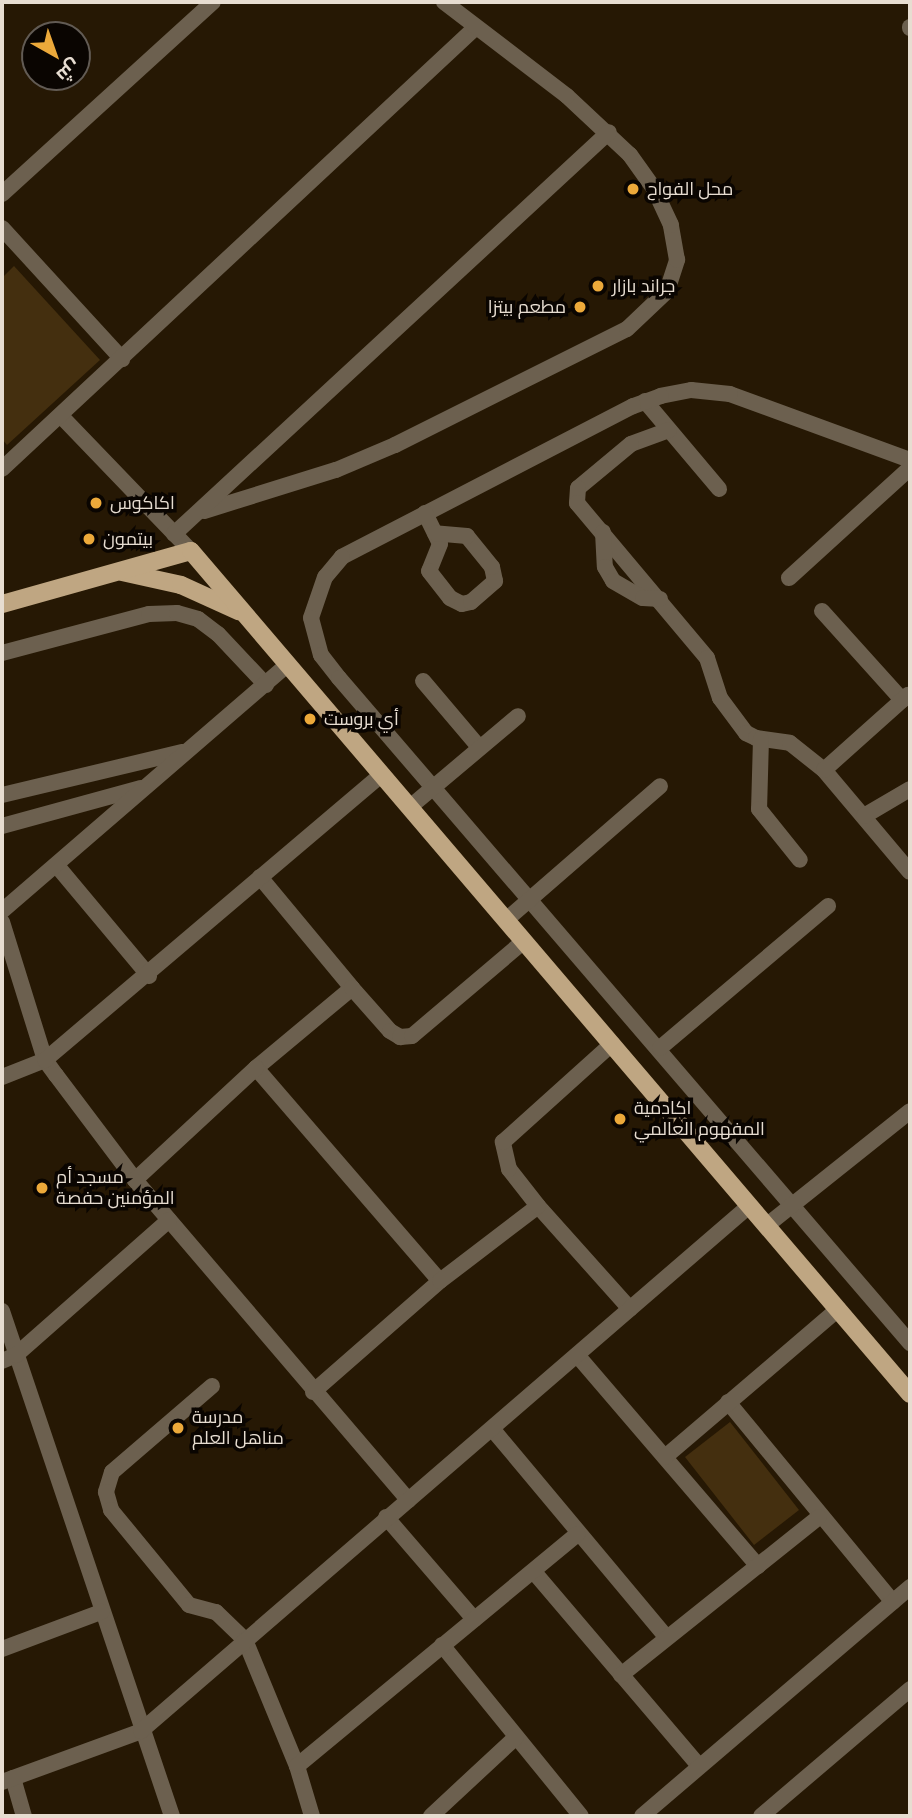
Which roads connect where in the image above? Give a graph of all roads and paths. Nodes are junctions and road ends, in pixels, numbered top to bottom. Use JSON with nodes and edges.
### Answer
{"nodes":[{"id":1,"x":213,"y":2,"type":"edge"},
{"id":2,"x":444,"y":2,"type":"edge"},
{"id":3,"x":476,"y":27,"type":"junction"},
{"id":4,"x":609,"y":132,"type":"junction"},
{"id":5,"x":2,"y":194,"type":"edge"},
{"id":6,"x":2,"y":228,"type":"edge"},
{"id":7,"x":121,"y":359,"type":"junction"},
{"id":8,"x":645,"y":401,"type":"junction"},
{"id":9,"x":61,"y":416,"type":"junction"},
{"id":10,"x":669,"y":430,"type":"junction"},
{"id":11,"x":910,"y":460,"type":"edge"},
{"id":12,"x":3,"y":466,"type":"edge"},
{"id":13,"x":910,"y":468,"type":"edge"},
{"id":14,"x":719,"y":489,"type":"dead end"},
{"id":15,"x":204,"y":511,"type":"junction"},
{"id":16,"x":425,"y":513,"type":"junction"},
{"id":17,"x":435,"y":533,"type":"junction"},
{"id":18,"x":603,"y":533,"type":"junction"},
{"id":19,"x":174,"y":534,"type":"junction"},
{"id":20,"x":191,"y":551,"type":"junction"},
{"id":21,"x":116,"y":571,"type":"junction"},
{"id":22,"x":789,"y":578,"type":"dead end"},
{"id":23,"x":660,"y":599,"type":"junction"},
{"id":24,"x":2,"y":604,"type":"edge"},
{"id":25,"x":822,"y":611,"type":"dead end"},
{"id":26,"x":246,"y":616,"type":"junction"},
{"id":27,"x":2,"y":653,"type":"edge"},
{"id":28,"x":288,"y":664,"type":"junction"},
{"id":29,"x":423,"y":681,"type":"dead end"},
{"id":30,"x":266,"y":685,"type":"junction"},
{"id":31,"x":906,"y":696,"type":"edge"},
{"id":32,"x":518,"y":716,"type":"dead end"},
{"id":33,"x":761,"y":739,"type":"junction"},
{"id":34,"x":479,"y":747,"type":"junction"},
{"id":35,"x":186,"y":751,"type":"junction"},
{"id":36,"x":824,"y":770,"type":"junction"},
{"id":37,"x":382,"y":774,"type":"junction"},
{"id":38,"x":433,"y":786,"type":"junction"},
{"id":39,"x":660,"y":786,"type":"dead end"},
{"id":40,"x":143,"y":788,"type":"junction"},
{"id":41,"x":910,"y":789,"type":"edge"},
{"id":42,"x":2,"y":795,"type":"edge"},
{"id":43,"x":410,"y":807,"type":"junction"},
{"id":44,"x":864,"y":816,"type":"junction"},
{"id":45,"x":2,"y":827,"type":"edge"},
{"id":46,"x":800,"y":860,"type":"dead end"},
{"id":47,"x":58,"y":867,"type":"junction"},
{"id":48,"x":910,"y":872,"type":"edge"},
{"id":49,"x":260,"y":877,"type":"junction"},
{"id":50,"x":531,"y":898,"type":"junction"},
{"id":51,"x":828,"y":906,"type":"dead end"},
{"id":52,"x":2,"y":911,"type":"edge"},
{"id":53,"x":506,"y":920,"type":"junction"},
{"id":54,"x":2,"y":922,"type":"edge"},
{"id":55,"x":524,"y":941,"type":"junction"},
{"id":56,"x":149,"y":976,"type":"junction"},
{"id":57,"x":352,"y":988,"type":"junction"},
{"id":58,"x":612,"y":1044,"type":"junction"},
{"id":59,"x":660,"y":1048,"type":"junction"},
{"id":60,"x":46,"y":1060,"type":"junction"},
{"id":61,"x":256,"y":1068,"type":"junction"},
{"id":62,"x":2,"y":1077,"type":"edge"},
{"id":63,"x":910,"y":1111,"type":"edge"},
{"id":64,"x":135,"y":1180,"type":"junction"},
{"id":65,"x":792,"y":1204,"type":"junction"},
{"id":66,"x":538,"y":1206,"type":"junction"},
{"id":67,"x":750,"y":1206,"type":"junction"},
{"id":68,"x":169,"y":1220,"type":"junction"},
{"id":69,"x":766,"y":1226,"type":"junction"},
{"id":70,"x":440,"y":1281,"type":"junction"},
{"id":71,"x":838,"y":1309,"type":"junction"},
{"id":72,"x":630,"y":1310,"type":"junction"},
{"id":73,"x":2,"y":1311,"type":"edge"},
{"id":74,"x":910,"y":1343,"type":"edge"},
{"id":75,"x":577,"y":1356,"type":"junction"},
{"id":76,"x":9,"y":1358,"type":"edge"},
{"id":77,"x":212,"y":1387,"type":"dead end"},
{"id":78,"x":313,"y":1392,"type":"junction"},
{"id":79,"x":910,"y":1394,"type":"edge"},
{"id":80,"x":728,"y":1402,"type":"junction"},
{"id":81,"x":494,"y":1431,"type":"junction"},
{"id":82,"x":665,"y":1457,"type":"junction"},
{"id":83,"x":408,"y":1500,"type":"junction"},
{"id":84,"x":386,"y":1517,"type":"junction"},
{"id":85,"x":819,"y":1517,"type":"junction"},
{"id":86,"x":577,"y":1534,"type":"junction"},
{"id":87,"x":758,"y":1566,"type":"junction"},
{"id":88,"x":534,"y":1572,"type":"junction"},
{"id":89,"x":910,"y":1587,"type":"edge"},
{"id":90,"x":893,"y":1602,"type":"junction"},
{"id":91,"x":101,"y":1612,"type":"junction"},
{"id":92,"x":474,"y":1619,"type":"junction"},
{"id":93,"x":666,"y":1637,"type":"junction"},
{"id":94,"x":245,"y":1640,"type":"junction"},
{"id":95,"x":442,"y":1645,"type":"junction"},
{"id":96,"x":2,"y":1648,"type":"edge"},
{"id":97,"x":621,"y":1675,"type":"junction"},
{"id":98,"x":910,"y":1689,"type":"edge"},
{"id":99,"x":141,"y":1731,"type":"junction"},
{"id":100,"x":516,"y":1737,"type":"junction"},
{"id":101,"x":698,"y":1765,"type":"junction"},
{"id":102,"x":297,"y":1766,"type":"junction"},
{"id":103,"x":7,"y":1780,"type":"edge"},
{"id":104,"x":23,"y":1816,"type":"edge"},
{"id":105,"x":172,"y":1816,"type":"edge"},
{"id":106,"x":312,"y":1816,"type":"edge"},
{"id":107,"x":431,"y":1816,"type":"edge"},
{"id":108,"x":581,"y":1816,"type":"edge"},
{"id":109,"x":642,"y":1816,"type":"edge"},
{"id":110,"x":761,"y":1816,"type":"edge"}],
"edges":[{"from":1,"to":5,"type":"street"},
{"from":2,"to":3,"type":"street"},
{"from":3,"to":4,"type":"street"},
{"from":3,"to":7,"type":"street"},
{"from":4,"to":15,"type":"street"},
{"from":4,"to":15,"type":"street"},
{"from":6,"to":7,"type":"street"},
{"from":7,"to":9,"type":"street"},
{"from":8,"to":10,"type":"street"},
{"from":8,"to":11,"type":"street"},
{"from":8,"to":16,"type":"street"},
{"from":9,"to":12,"type":"street"},
{"from":9,"to":19,"type":"street"},
{"from":10,"to":14,"type":"street"},
{"from":10,"to":18,"type":"street"},
{"from":13,"to":22,"type":"street"},
{"from":15,"to":19,"type":"street"},
{"from":16,"to":17,"type":"street"},
{"from":16,"to":38,"type":"street"},
{"from":17,"to":17,"type":"street"},
{"from":18,"to":23,"type":"street"},
{"from":18,"to":23,"type":"street"},
{"from":19,"to":20,"type":"street"},
{"from":20,"to":21,"type":"main road"},
{"from":20,"to":26,"type":"main road"},
{"from":21,"to":24,"type":"main road"},
{"from":21,"to":26,"type":"main road"},
{"from":23,"to":33,"type":"street"},
{"from":25,"to":31,"type":"street"},
{"from":26,"to":28,"type":"main road"},
{"from":27,"to":30,"type":"street"},
{"from":28,"to":30,"type":"street"},
{"from":28,"to":37,"type":"main road"},
{"from":29,"to":34,"type":"street"},
{"from":30,"to":35,"type":"street"},
{"from":31,"to":36,"type":"street"},
{"from":32,"to":34,"type":"street"},
{"from":33,"to":36,"type":"street"},
{"from":33,"to":46,"type":"street"},
{"from":34,"to":38,"type":"street"},
{"from":35,"to":40,"type":"street"},
{"from":35,"to":42,"type":"street"},
{"from":36,"to":44,"type":"street"},
{"from":37,"to":43,"type":"main road"},
{"from":37,"to":49,"type":"street"},
{"from":38,"to":43,"type":"street"},
{"from":38,"to":50,"type":"street"},
{"from":39,"to":50,"type":"street"},
{"from":40,"to":45,"type":"street"},
{"from":40,"to":47,"type":"street"},
{"from":41,"to":44,"type":"street"},
{"from":43,"to":53,"type":"main road"},
{"from":44,"to":48,"type":"street"},
{"from":47,"to":52,"type":"street"},
{"from":47,"to":56,"type":"street"},
{"from":49,"to":56,"type":"street"},
{"from":49,"to":57,"type":"street"},
{"from":50,"to":53,"type":"street"},
{"from":50,"to":59,"type":"street"},
{"from":51,"to":59,"type":"street"},
{"from":53,"to":55,"type":"main road"},
{"from":54,"to":60,"type":"street"},
{"from":55,"to":57,"type":"street"},
{"from":55,"to":58,"type":"main road"},
{"from":56,"to":60,"type":"street"},
{"from":57,"to":61,"type":"street"},
{"from":58,"to":66,"type":"street"},
{"from":58,"to":67,"type":"main road"},
{"from":59,"to":65,"type":"street"},
{"from":60,"to":62,"type":"street"},
{"from":60,"to":64,"type":"street"},
{"from":61,"to":64,"type":"street"},
{"from":61,"to":70,"type":"street"},
{"from":63,"to":65,"type":"street"},
{"from":64,"to":68,"type":"street"},
{"from":65,"to":69,"type":"street"},
{"from":65,"to":74,"type":"street"},
{"from":66,"to":70,"type":"street"},
{"from":66,"to":72,"type":"street"},
{"from":67,"to":69,"type":"main road"},
{"from":67,"to":72,"type":"street"},
{"from":68,"to":76,"type":"street"},
{"from":68,"to":78,"type":"street"},
{"from":69,"to":71,"type":"main road"},
{"from":70,"to":78,"type":"street"},
{"from":71,"to":79,"type":"main road"},
{"from":71,"to":80,"type":"street"},
{"from":72,"to":75,"type":"street"},
{"from":73,"to":76,"type":"street"},
{"from":75,"to":81,"type":"street"},
{"from":75,"to":82,"type":"street"},
{"from":76,"to":91,"type":"street"},
{"from":77,"to":94,"type":"street"},
{"from":78,"to":83,"type":"street"},
{"from":80,"to":82,"type":"street"},
{"from":80,"to":85,"type":"street"},
{"from":81,"to":83,"type":"street"},
{"from":81,"to":86,"type":"street"},
{"from":82,"to":87,"type":"street"},
{"from":83,"to":84,"type":"street"},
{"from":84,"to":92,"type":"street"},
{"from":84,"to":94,"type":"street"},
{"from":85,"to":87,"type":"street"},
{"from":85,"to":90,"type":"street"},
{"from":86,"to":88,"type":"street"},
{"from":86,"to":93,"type":"street"},
{"from":87,"to":93,"type":"street"},
{"from":88,"to":92,"type":"street"},
{"from":88,"to":97,"type":"street"},
{"from":89,"to":90,"type":"street"},
{"from":90,"to":101,"type":"street"},
{"from":91,"to":96,"type":"street"},
{"from":91,"to":99,"type":"street"},
{"from":92,"to":95,"type":"street"},
{"from":93,"to":97,"type":"street"},
{"from":94,"to":99,"type":"street"},
{"from":94,"to":102,"type":"street"},
{"from":95,"to":100,"type":"street"},
{"from":95,"to":102,"type":"street"},
{"from":97,"to":101,"type":"street"},
{"from":98,"to":110,"type":"street"},
{"from":99,"to":103,"type":"street"},
{"from":99,"to":105,"type":"street"},
{"from":100,"to":107,"type":"street"},
{"from":100,"to":108,"type":"street"},
{"from":101,"to":109,"type":"street"},
{"from":102,"to":106,"type":"street"},
{"from":103,"to":104,"type":"street"}]}
